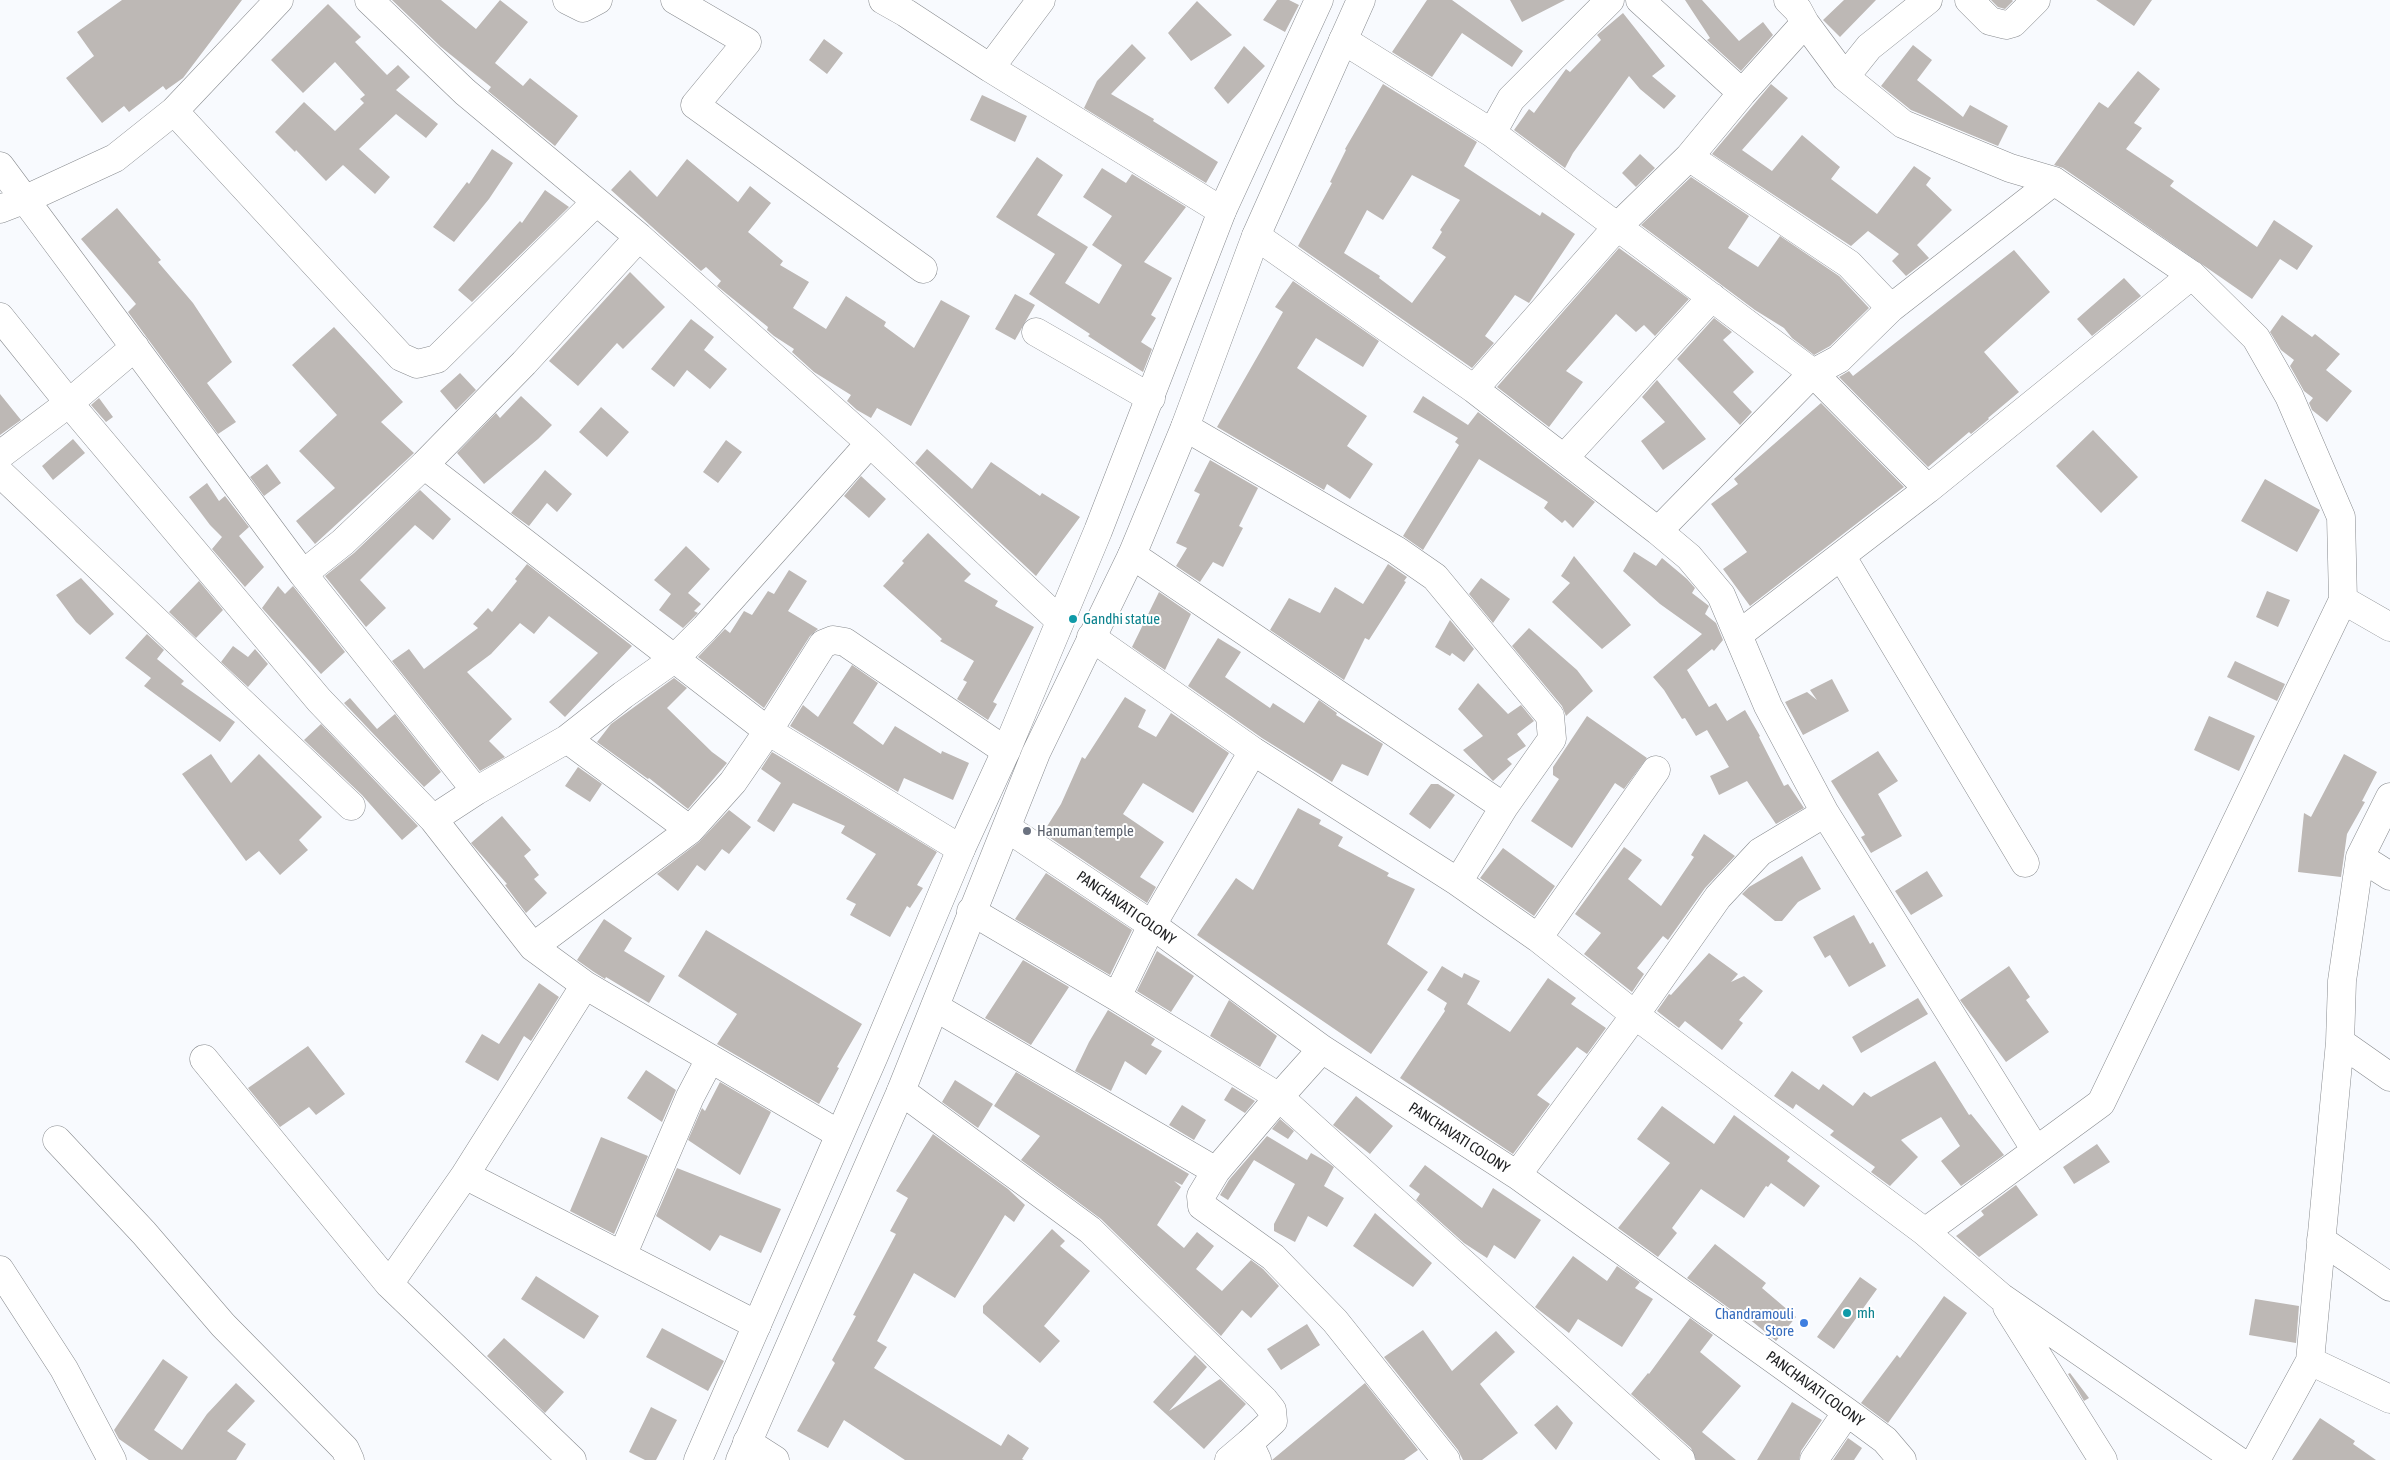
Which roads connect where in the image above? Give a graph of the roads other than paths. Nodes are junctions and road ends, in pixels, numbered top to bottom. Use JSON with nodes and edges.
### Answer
{"nodes":[{"id":1,"x":279,"y":0,"type":"edge"},
{"id":2,"x":369,"y":0,"type":"edge"},
{"id":3,"x":566,"y":0,"type":"edge"},
{"id":4,"x":598,"y":0,"type":"edge"},
{"id":5,"x":675,"y":0,"type":"edge"},
{"id":6,"x":883,"y":0,"type":"edge"},
{"id":7,"x":1041,"y":0,"type":"edge"},
{"id":8,"x":1319,"y":0,"type":"edge"},
{"id":9,"x":1361,"y":0,"type":"edge"},
{"id":10,"x":1610,"y":0,"type":"edge"},
{"id":11,"x":1640,"y":0,"type":"edge"},
{"id":12,"x":1928,"y":0,"type":"edge"},
{"id":13,"x":1969,"y":0,"type":"edge"},
{"id":14,"x":2036,"y":0,"type":"edge"},
{"id":15,"x":911,"y":6,"type":"edge"},
{"id":16,"x":1800,"y":8,"type":"edge"},
{"id":17,"x":1344,"y":40,"type":"junction"},
{"id":18,"x":990,"y":68,"type":"junction"},
{"id":19,"x":1844,"y":77,"type":"junction"},
{"id":20,"x":1742,"y":93,"type":"junction"},
{"id":21,"x":174,"y":111,"type":"junction"},
{"id":22,"x":1492,"y":133,"type":"junction"},
{"id":23,"x":1689,"y":158,"type":"junction"},
{"id":24,"x":0,"y":166,"type":"edge"},
{"id":25,"x":2054,"y":181,"type":"junction"},
{"id":26,"x":26,"y":199,"type":"junction"},
{"id":27,"x":596,"y":202,"type":"junction"},
{"id":28,"x":0,"y":209,"type":"edge"},
{"id":29,"x":1222,"y":211,"type":"junction"},
{"id":30,"x":1617,"y":227,"type":"junction"},
{"id":31,"x":1256,"y":236,"type":"junction"},
{"id":32,"x":639,"y":238,"type":"junction"},
{"id":33,"x":923,"y":269,"type":"dead end"},
{"id":34,"x":2192,"y":275,"type":"junction"},
{"id":35,"x":1712,"y":297,"type":"junction"},
{"id":36,"x":1891,"y":308,"type":"junction"},
{"id":37,"x":0,"y":317,"type":"edge"},
{"id":38,"x":1036,"y":332,"type":"dead end"},
{"id":39,"x":135,"y":347,"type":"junction"},
{"id":40,"x":1813,"y":373,"type":"junction"},
{"id":41,"x":1474,"y":389,"type":"junction"},
{"id":42,"x":1151,"y":398,"type":"junction"},
{"id":43,"x":69,"y":403,"type":"junction"},
{"id":44,"x":1185,"y":427,"type":"junction"},
{"id":45,"x":870,"y":444,"type":"junction"},
{"id":46,"x":0,"y":455,"type":"edge"},
{"id":47,"x":1565,"y":457,"type":"junction"},
{"id":48,"x":424,"y":464,"type":"junction"},
{"id":49,"x":0,"y":473,"type":"edge"},
{"id":50,"x":1928,"y":489,"type":"junction"},
{"id":51,"x":1658,"y":530,"type":"junction"},
{"id":52,"x":1132,"y":555,"type":"junction"},
{"id":53,"x":1842,"y":557,"type":"junction"},
{"id":54,"x":303,"y":574,"type":"junction"},
{"id":55,"x":2343,"y":600,"type":"junction"},
{"id":56,"x":1060,"y":620,"type":"junction"},
{"id":57,"x":2390,"y":626,"type":"edge"},
{"id":58,"x":1738,"y":635,"type":"junction"},
{"id":59,"x":1090,"y":637,"type":"junction"},
{"id":60,"x":674,"y":659,"type":"junction"},
{"id":61,"x":768,"y":731,"type":"junction"},
{"id":62,"x":567,"y":739,"type":"junction"},
{"id":63,"x":1006,"y":751,"type":"junction"},
{"id":64,"x":1253,"y":751,"type":"junction"},
{"id":65,"x":1656,"y":770,"type":"dead end"},
{"id":66,"x":476,"y":791,"type":"junction"},
{"id":67,"x":2390,"y":797,"type":"edge"},
{"id":68,"x":351,"y":806,"type":"dead end"},
{"id":69,"x":1504,"y":807,"type":"junction"},
{"id":70,"x":1825,"y":813,"type":"junction"},
{"id":71,"x":433,"y":820,"type":"junction"},
{"id":72,"x":1007,"y":828,"type":"junction"},
{"id":73,"x":690,"y":830,"type":"junction"},
{"id":74,"x":961,"y":848,"type":"junction"},
{"id":75,"x":2360,"y":857,"type":"junction"},
{"id":76,"x":2026,"y":863,"type":"dead end"},
{"id":77,"x":2390,"y":876,"type":"edge"},
{"id":78,"x":1458,"y":882,"type":"junction"},
{"id":79,"x":971,"y":911,"type":"junction"},
{"id":80,"x":1152,"y":925,"type":"junction"},
{"id":81,"x":1538,"y":938,"type":"junction"},
{"id":82,"x":533,"y":947,"type":"junction"},
{"id":83,"x":906,"y":976,"type":"junction"},
{"id":84,"x":585,"y":985,"type":"junction"},
{"id":85,"x":939,"y":997,"type":"junction"},
{"id":86,"x":1117,"y":997,"type":"junction"},
{"id":87,"x":1635,"y":1015,"type":"junction"},
{"id":88,"x":2340,"y":1042,"type":"junction"},
{"id":89,"x":1322,"y":1049,"type":"junction"},
{"id":90,"x":204,"y":1059,"type":"dead end"},
{"id":91,"x":710,"y":1059,"type":"junction"},
{"id":92,"x":2390,"y":1076,"type":"edge"},
{"id":93,"x":901,"y":1091,"type":"junction"},
{"id":94,"x":1279,"y":1097,"type":"junction"},
{"id":95,"x":840,"y":1134,"type":"junction"},
{"id":96,"x":58,"y":1140,"type":"dead end"},
{"id":97,"x":2035,"y":1149,"type":"junction"},
{"id":98,"x":1216,"y":1171,"type":"junction"},
{"id":99,"x":465,"y":1175,"type":"junction"},
{"id":100,"x":1516,"y":1175,"type":"junction"},
{"id":101,"x":1925,"y":1232,"type":"junction"},
{"id":102,"x":2321,"y":1240,"type":"junction"},
{"id":103,"x":622,"y":1256,"type":"junction"},
{"id":104,"x":0,"y":1270,"type":"edge"},
{"id":105,"x":388,"y":1284,"type":"junction"},
{"id":106,"x":2390,"y":1287,"type":"edge"},
{"id":107,"x":2001,"y":1298,"type":"junction"},
{"id":108,"x":757,"y":1325,"type":"junction"},
{"id":109,"x":2310,"y":1360,"type":"junction"},
{"id":110,"x":2388,"y":1395,"type":"edge"},
{"id":111,"x":1847,"y":1412,"type":"junction"},
{"id":112,"x":744,"y":1451,"type":"edge"},
{"id":113,"x":1253,"y":1451,"type":"edge"},
{"id":114,"x":112,"y":1460,"type":"edge"},
{"id":115,"x":350,"y":1460,"type":"edge"},
{"id":116,"x":572,"y":1460,"type":"edge"},
{"id":117,"x":698,"y":1460,"type":"edge"},
{"id":118,"x":775,"y":1460,"type":"edge"},
{"id":119,"x":1229,"y":1460,"type":"edge"},
{"id":120,"x":1446,"y":1460,"type":"edge"},
{"id":121,"x":1681,"y":1460,"type":"edge"},
{"id":122,"x":1814,"y":1460,"type":"edge"},
{"id":123,"x":1902,"y":1460,"type":"edge"},
{"id":124,"x":2103,"y":1460,"type":"edge"},
{"id":125,"x":2237,"y":1460,"type":"edge"},
{"id":126,"x":2256,"y":1460,"type":"edge"}],
"edges":[{"from":1,"to":21,"type":"street"},
{"from":2,"to":27,"type":"street"},
{"from":3,"to":4,"type":"street"},
{"from":5,"to":33,"type":"street"},
{"from":6,"to":15,"type":"street"},
{"from":7,"to":18,"type":"street"},
{"from":8,"to":29,"type":"street"},
{"from":9,"to":17,"type":"street"},
{"from":10,"to":22,"type":"street"},
{"from":11,"to":20,"type":"street"},
{"from":12,"to":19,"type":"street"},
{"from":13,"to":14,"type":"street"},
{"from":15,"to":18,"type":"street"},
{"from":16,"to":19,"type":"street"},
{"from":16,"to":20,"type":"street"},
{"from":17,"to":22,"type":"street"},
{"from":17,"to":31,"type":"street"},
{"from":18,"to":29,"type":"street"},
{"from":19,"to":25,"type":"street"},
{"from":20,"to":23,"type":"street"},
{"from":21,"to":26,"type":"street"},
{"from":21,"to":27,"type":"street"},
{"from":22,"to":30,"type":"street"},
{"from":23,"to":30,"type":"street"},
{"from":23,"to":36,"type":"street"},
{"from":24,"to":26,"type":"street"},
{"from":25,"to":34,"type":"street"},
{"from":25,"to":36,"type":"street"},
{"from":26,"to":28,"type":"street"},
{"from":26,"to":39,"type":"street"},
{"from":27,"to":32,"type":"street"},
{"from":29,"to":42,"type":"street"},
{"from":30,"to":35,"type":"street"},
{"from":30,"to":41,"type":"street"},
{"from":31,"to":41,"type":"street"},
{"from":31,"to":44,"type":"street"},
{"from":32,"to":45,"type":"street"},
{"from":32,"to":48,"type":"street"},
{"from":34,"to":50,"type":"street"},
{"from":34,"to":55,"type":"street"},
{"from":35,"to":40,"type":"street"},
{"from":35,"to":47,"type":"street"},
{"from":36,"to":40,"type":"street"},
{"from":37,"to":43,"type":"street"},
{"from":38,"to":42,"type":"street"},
{"from":39,"to":43,"type":"street"},
{"from":39,"to":54,"type":"street"},
{"from":40,"to":50,"type":"street"},
{"from":40,"to":51,"type":"street"},
{"from":41,"to":47,"type":"street"},
{"from":42,"to":56,"type":"street"},
{"from":43,"to":46,"type":"street"},
{"from":43,"to":71,"type":"street"},
{"from":44,"to":52,"type":"street"},
{"from":44,"to":69,"type":"street"},
{"from":45,"to":56,"type":"street"},
{"from":45,"to":60,"type":"street"},
{"from":47,"to":51,"type":"street"},
{"from":48,"to":54,"type":"street"},
{"from":48,"to":60,"type":"street"},
{"from":49,"to":68,"type":"street"},
{"from":50,"to":53,"type":"street"},
{"from":51,"to":58,"type":"street"},
{"from":52,"to":59,"type":"street"},
{"from":52,"to":69,"type":"street"},
{"from":53,"to":58,"type":"street"},
{"from":53,"to":76,"type":"street"},
{"from":54,"to":66,"type":"street"},
{"from":55,"to":57,"type":"street"},
{"from":55,"to":97,"type":"street"},
{"from":56,"to":63,"type":"street"},
{"from":58,"to":70,"type":"street"},
{"from":59,"to":64,"type":"street"},
{"from":59,"to":72,"type":"street"},
{"from":60,"to":61,"type":"street"},
{"from":60,"to":62,"type":"street"},
{"from":61,"to":63,"type":"street"},
{"from":61,"to":73,"type":"street"},
{"from":61,"to":74,"type":"street"},
{"from":62,"to":66,"type":"street"},
{"from":62,"to":73,"type":"street"},
{"from":63,"to":74,"type":"street"},
{"from":64,"to":78,"type":"street"},
{"from":64,"to":80,"type":"street"},
{"from":65,"to":81,"type":"street"},
{"from":66,"to":71,"type":"street"},
{"from":67,"to":75,"type":"street"},
{"from":69,"to":78,"type":"street"},
{"from":70,"to":87,"type":"street"},
{"from":70,"to":97,"type":"street"},
{"from":71,"to":82,"type":"street"},
{"from":72,"to":79,"type":"street"},
{"from":72,"to":80,"type":"street","name":"PANCHAVATI COLONY"},
{"from":73,"to":82,"type":"street"},
{"from":74,"to":83,"type":"street"},
{"from":75,"to":77,"type":"street"},
{"from":75,"to":88,"type":"street"},
{"from":78,"to":81,"type":"street"},
{"from":79,"to":85,"type":"street"},
{"from":79,"to":86,"type":"street"},
{"from":80,"to":86,"type":"street"},
{"from":80,"to":89,"type":"street","name":"PANCHAVATI COLONY"},
{"from":81,"to":87,"type":"street"},
{"from":82,"to":84,"type":"street"},
{"from":83,"to":85,"type":"street"},
{"from":83,"to":95,"type":"street"},
{"from":84,"to":91,"type":"street"},
{"from":84,"to":99,"type":"street"},
{"from":85,"to":93,"type":"street"},
{"from":85,"to":98,"type":"street"},
{"from":86,"to":94,"type":"street"},
{"from":87,"to":100,"type":"street"},
{"from":87,"to":101,"type":"street"},
{"from":88,"to":92,"type":"street"},
{"from":88,"to":102,"type":"street"},
{"from":89,"to":94,"type":"street"},
{"from":89,"to":100,"type":"street","name":"PANCHAVATI COLONY"},
{"from":90,"to":105,"type":"street"},
{"from":91,"to":95,"type":"street"},
{"from":91,"to":103,"type":"street"},
{"from":93,"to":112,"type":"street"},
{"from":93,"to":113,"type":"street"},
{"from":94,"to":98,"type":"street"},
{"from":94,"to":121,"type":"street"},
{"from":95,"to":108,"type":"street"},
{"from":96,"to":115,"type":"street"},
{"from":97,"to":101,"type":"street"},
{"from":98,"to":120,"type":"street"},
{"from":99,"to":103,"type":"street"},
{"from":99,"to":105,"type":"street"},
{"from":100,"to":111,"type":"street","name":"PANCHAVATI COLONY"},
{"from":101,"to":107,"type":"street"},
{"from":102,"to":106,"type":"street"},
{"from":102,"to":109,"type":"street"},
{"from":103,"to":108,"type":"street"},
{"from":104,"to":114,"type":"street"},
{"from":105,"to":116,"type":"street"},
{"from":107,"to":124,"type":"street"},
{"from":107,"to":125,"type":"street"},
{"from":108,"to":117,"type":"street"},
{"from":109,"to":110,"type":"street"},
{"from":109,"to":126,"type":"street"},
{"from":111,"to":122,"type":"street"},
{"from":111,"to":123,"type":"street","name":"PANCHAVATI COLONY"},
{"from":112,"to":118,"type":"street"},
{"from":113,"to":119,"type":"street"}]}
